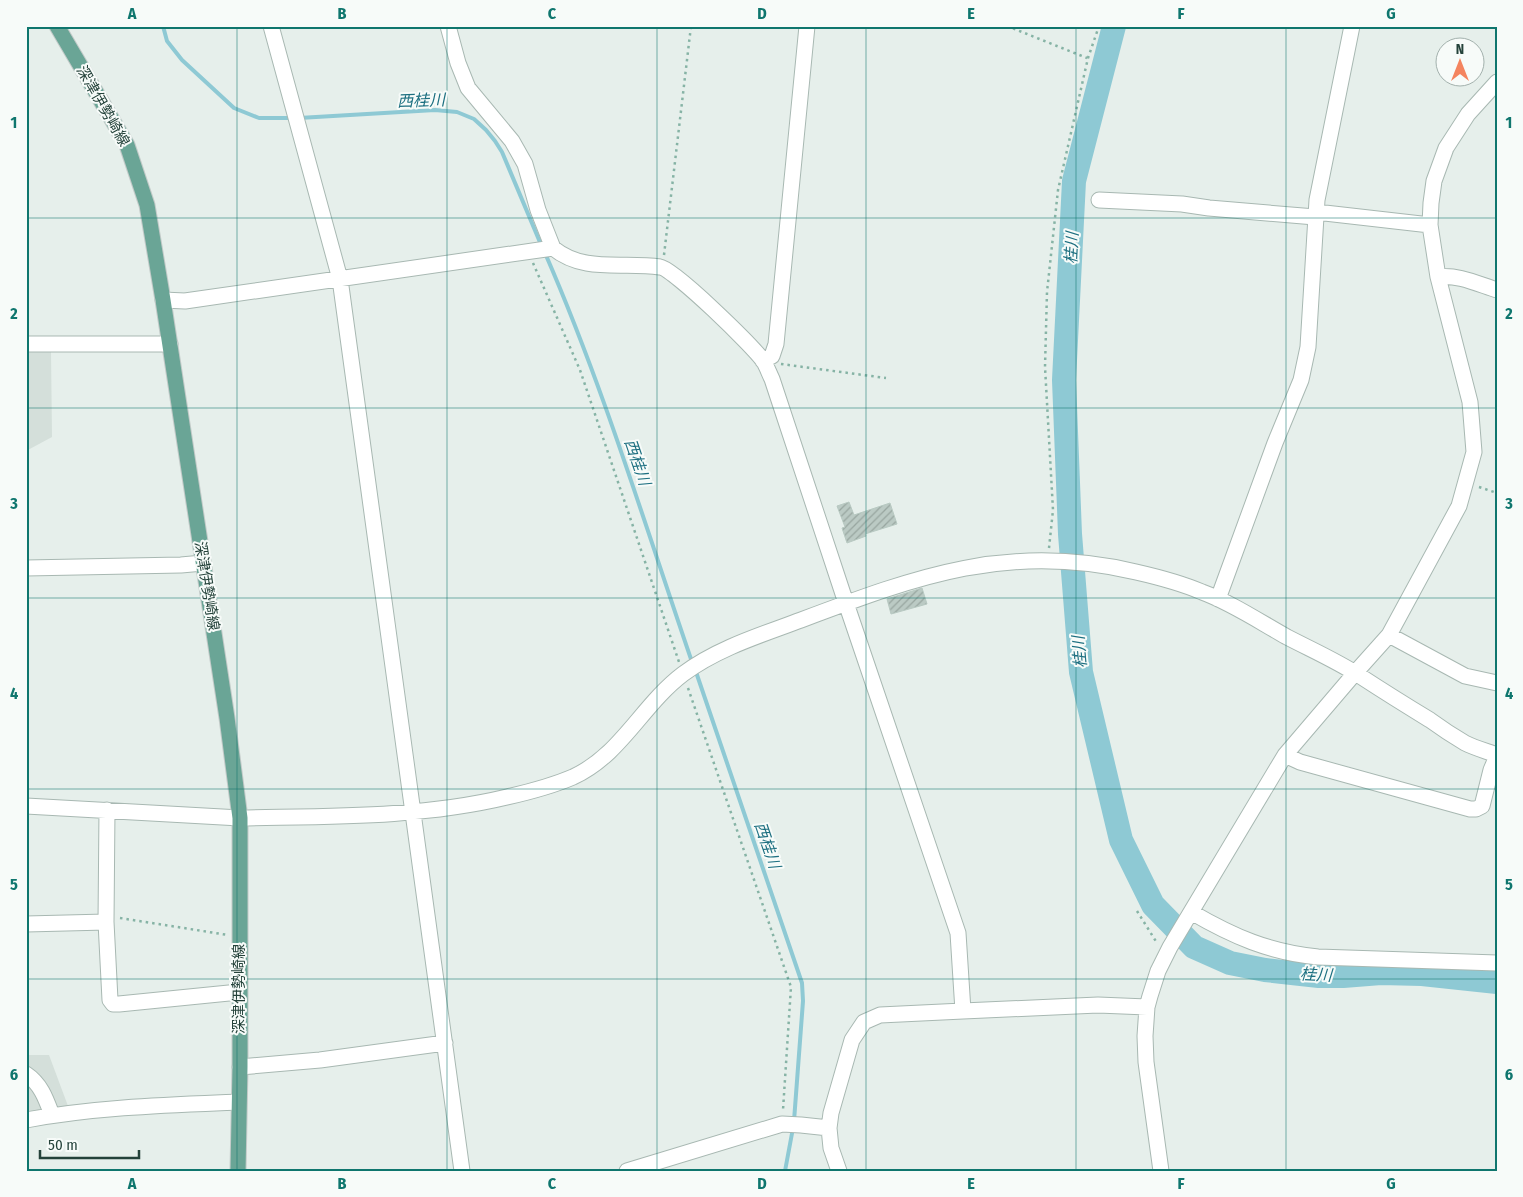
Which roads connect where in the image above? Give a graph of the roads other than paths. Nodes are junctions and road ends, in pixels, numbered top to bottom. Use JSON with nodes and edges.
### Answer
{"nodes":[{"id":1,"x":57,"y":26,"type":"edge"},
{"id":2,"x":271,"y":26,"type":"edge"},
{"id":3,"x":448,"y":26,"type":"edge"},
{"id":4,"x":807,"y":26,"type":"edge"},
{"id":5,"x":1352,"y":26,"type":"edge"},
{"id":6,"x":1497,"y":82,"type":"edge"},
{"id":7,"x":1100,"y":200,"type":"dead end"},
{"id":8,"x":1315,"y":215,"type":"junction"},
{"id":9,"x":1430,"y":225,"type":"junction"},
{"id":10,"x":542,"y":250,"type":"junction"},
{"id":11,"x":1438,"y":277,"type":"junction"},
{"id":12,"x":340,"y":279,"type":"junction"},
{"id":13,"x":1497,"y":290,"type":"edge"},
{"id":14,"x":163,"y":300,"type":"junction"},
{"id":15,"x":26,"y":344,"type":"edge"},
{"id":16,"x":170,"y":344,"type":"junction"},
{"id":17,"x":763,"y":361,"type":"junction"},
{"id":18,"x":203,"y":563,"type":"junction"},
{"id":19,"x":26,"y":568,"type":"edge"},
{"id":20,"x":1218,"y":599,"type":"junction"},
{"id":21,"x":846,"y":603,"type":"junction"},
{"id":22,"x":1389,"y":635,"type":"junction"},
{"id":23,"x":1355,"y":673,"type":"junction"},
{"id":24,"x":1497,"y":683,"type":"edge"},
{"id":25,"x":1285,"y":755,"type":"junction"},
{"id":26,"x":1497,"y":756,"type":"edge"},
{"id":27,"x":26,"y":806,"type":"edge"},
{"id":28,"x":107,"y":810,"type":"junction"},
{"id":29,"x":413,"y":812,"type":"junction"},
{"id":30,"x":240,"y":818,"type":"junction"},
{"id":31,"x":1190,"y":914,"type":"junction"},
{"id":32,"x":107,"y":919,"type":"junction"},
{"id":33,"x":26,"y":924,"type":"edge"},
{"id":34,"x":1497,"y":963,"type":"edge"},
{"id":35,"x":239,"y":992,"type":"junction"},
{"id":36,"x":1147,"y":1007,"type":"junction"},
{"id":37,"x":962,"y":1011,"type":"junction"},
{"id":38,"x":445,"y":1043,"type":"junction"},
{"id":39,"x":240,"y":1067,"type":"junction"},
{"id":40,"x":26,"y":1074,"type":"edge"},
{"id":41,"x":238,"y":1102,"type":"junction"},
{"id":42,"x":52,"y":1115,"type":"junction"},
{"id":43,"x":26,"y":1120,"type":"edge"},
{"id":44,"x":829,"y":1128,"type":"junction"},
{"id":45,"x":238,"y":1171,"type":"edge"},
{"id":46,"x":462,"y":1171,"type":"edge"},
{"id":47,"x":627,"y":1171,"type":"edge"},
{"id":48,"x":839,"y":1171,"type":"edge"},
{"id":49,"x":1162,"y":1171,"type":"edge"}],
"edges":[{"from":1,"to":14,"type":"main road","name":"深津伊勢崎線"},
{"from":2,"to":12,"type":"street"},
{"from":3,"to":10,"type":"street"},
{"from":4,"to":17,"type":"street"},
{"from":5,"to":8,"type":"street"},
{"from":6,"to":9,"type":"street"},
{"from":7,"to":8,"type":"street"},
{"from":8,"to":9,"type":"street"},
{"from":8,"to":20,"type":"street"},
{"from":9,"to":11,"type":"street"},
{"from":10,"to":12,"type":"street"},
{"from":10,"to":17,"type":"street"},
{"from":11,"to":13,"type":"street"},
{"from":11,"to":22,"type":"street"},
{"from":12,"to":14,"type":"street"},
{"from":12,"to":29,"type":"street"},
{"from":14,"to":16,"type":"main road","name":"深津伊勢崎線"},
{"from":15,"to":16,"type":"street"},
{"from":16,"to":18,"type":"main road","name":"深津伊勢崎線"},
{"from":17,"to":21,"type":"street"},
{"from":18,"to":19,"type":"street"},
{"from":18,"to":30,"type":"main road","name":"深津伊勢崎線"},
{"from":20,"to":21,"type":"street"},
{"from":20,"to":23,"type":"street"},
{"from":21,"to":29,"type":"street"},
{"from":21,"to":37,"type":"street"},
{"from":22,"to":23,"type":"street"},
{"from":22,"to":24,"type":"street"},
{"from":23,"to":25,"type":"street"},
{"from":23,"to":26,"type":"street"},
{"from":25,"to":26,"type":"street"},
{"from":25,"to":31,"type":"street"},
{"from":27,"to":28,"type":"street"},
{"from":28,"to":30,"type":"street"},
{"from":28,"to":32,"type":"street"},
{"from":29,"to":30,"type":"street"},
{"from":29,"to":38,"type":"street"},
{"from":30,"to":35,"type":"main road","name":"深津伊勢崎線"},
{"from":31,"to":34,"type":"street"},
{"from":31,"to":36,"type":"street"},
{"from":32,"to":33,"type":"street"},
{"from":32,"to":35,"type":"street"},
{"from":35,"to":39,"type":"main road","name":"深津伊勢崎線"},
{"from":36,"to":37,"type":"street"},
{"from":36,"to":49,"type":"street"},
{"from":37,"to":44,"type":"street"},
{"from":38,"to":39,"type":"street"},
{"from":38,"to":46,"type":"street"},
{"from":39,"to":41,"type":"main road","name":"深津伊勢崎線"},
{"from":40,"to":42,"type":"street"},
{"from":41,"to":42,"type":"street"},
{"from":41,"to":45,"type":"main road","name":"深津伊勢崎線"},
{"from":42,"to":43,"type":"street"},
{"from":44,"to":47,"type":"street"},
{"from":44,"to":48,"type":"street"}]}
